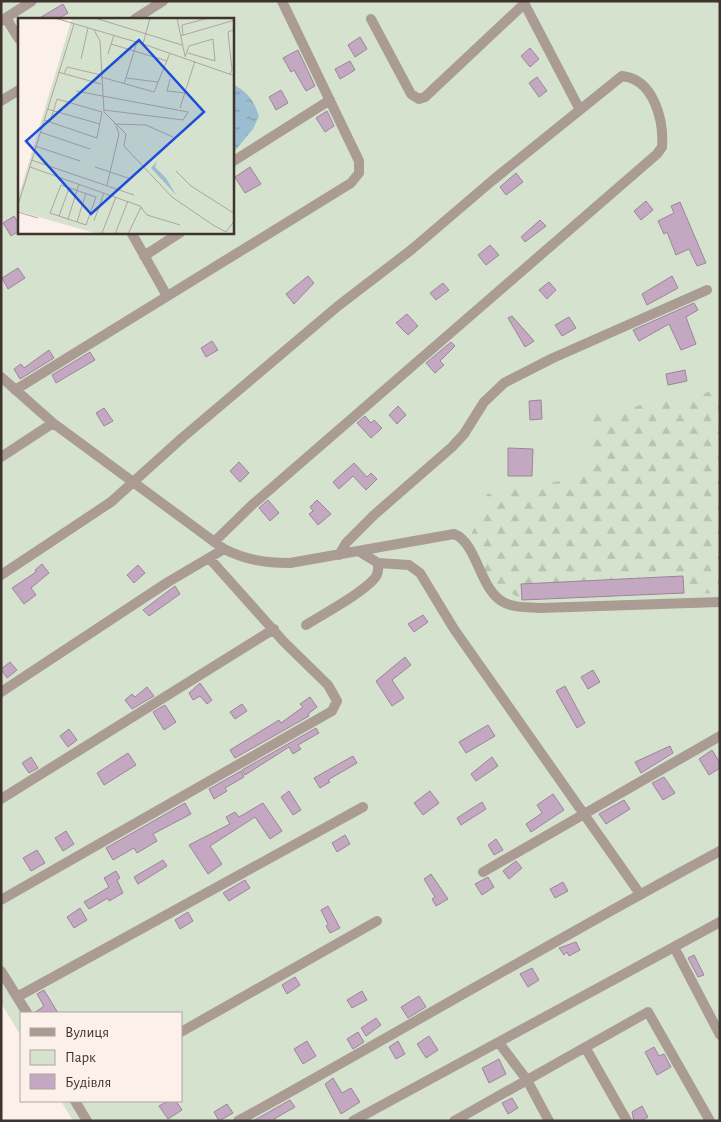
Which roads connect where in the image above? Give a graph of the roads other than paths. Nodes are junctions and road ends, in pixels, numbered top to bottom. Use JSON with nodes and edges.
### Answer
{"nodes":[{"id":1,"x":32,"y":1,"type":"edge"},
{"id":2,"x":163,"y":1,"type":"edge"},
{"id":3,"x":282,"y":1,"type":"edge"},
{"id":4,"x":523,"y":3,"type":"edge"},
{"id":5,"x":137,"y":18,"type":"edge"},
{"id":6,"x":4,"y":19,"type":"edge"},
{"id":7,"x":371,"y":19,"type":"dead end"},
{"id":8,"x":18,"y":37,"type":"edge"},
{"id":9,"x":18,"y":91,"type":"edge"},
{"id":10,"x":330,"y":100,"type":"junction"},
{"id":11,"x":1,"y":101,"type":"edge"},
{"id":12,"x":580,"y":110,"type":"junction"},
{"id":13,"x":234,"y":161,"type":"edge"},
{"id":14,"x":132,"y":234,"type":"edge"},
{"id":15,"x":178,"y":234,"type":"edge"},
{"id":16,"x":144,"y":256,"type":"junction"},
{"id":17,"x":707,"y":290,"type":"dead end"},
{"id":18,"x":167,"y":296,"type":"junction"},
{"id":19,"x":3,"y":382,"type":"edge"},
{"id":20,"x":15,"y":390,"type":"junction"},
{"id":21,"x":53,"y":423,"type":"junction"},
{"id":22,"x":1,"y":457,"type":"edge"},
{"id":23,"x":133,"y":483,"type":"junction"},
{"id":24,"x":214,"y":542,"type":"junction"},
{"id":25,"x":224,"y":549,"type":"junction"},
{"id":26,"x":360,"y":552,"type":"junction"},
{"id":27,"x":338,"y":555,"type":"junction"},
{"id":28,"x":210,"y":558,"type":"junction"},
{"id":29,"x":378,"y":563,"type":"junction"},
{"id":30,"x":1,"y":575,"type":"edge"},
{"id":31,"x":720,"y":602,"type":"edge"},
{"id":32,"x":306,"y":625,"type":"dead end"},
{"id":33,"x":274,"y":629,"type":"junction"},
{"id":34,"x":1,"y":692,"type":"edge"},
{"id":35,"x":720,"y":736,"type":"edge"},
{"id":36,"x":1,"y":799,"type":"edge"},
{"id":37,"x":363,"y":807,"type":"dead end"},
{"id":38,"x":584,"y":815,"type":"junction"},
{"id":39,"x":720,"y":851,"type":"edge"},
{"id":40,"x":484,"y":872,"type":"dead end"},
{"id":41,"x":1,"y":888,"type":"edge"},
{"id":42,"x":12,"y":894,"type":"junction"},
{"id":43,"x":640,"y":894,"type":"junction"},
{"id":44,"x":1,"y":900,"type":"edge"},
{"id":45,"x":377,"y":921,"type":"dead end"},
{"id":46,"x":720,"y":922,"type":"edge"},
{"id":47,"x":674,"y":947,"type":"junction"},
{"id":48,"x":1,"y":971,"type":"edge"},
{"id":49,"x":17,"y":997,"type":"junction"},
{"id":50,"x":25,"y":1012,"type":"edge"},
{"id":51,"x":182,"y":1031,"type":"edge"},
{"id":52,"x":720,"y":1035,"type":"edge"},
{"id":53,"x":499,"y":1043,"type":"junction"},
{"id":54,"x":585,"y":1047,"type":"junction"},
{"id":55,"x":526,"y":1080,"type":"junction"},
{"id":56,"x":76,"y":1102,"type":"edge"},
{"id":57,"x":469,"y":1117,"type":"edge"},
{"id":58,"x":87,"y":1121,"type":"edge"},
{"id":59,"x":238,"y":1121,"type":"edge"},
{"id":60,"x":353,"y":1121,"type":"edge"},
{"id":61,"x":454,"y":1121,"type":"edge"},
{"id":62,"x":549,"y":1121,"type":"edge"},
{"id":63,"x":626,"y":1121,"type":"edge"},
{"id":64,"x":710,"y":1121,"type":"edge"}],
"edges":[{"from":1,"to":6,"type":"street"},
{"from":2,"to":5,"type":"street"},
{"from":3,"to":10,"type":"street"},
{"from":4,"to":7,"type":"street"},
{"from":4,"to":12,"type":"street"},
{"from":6,"to":8,"type":"street"},
{"from":9,"to":11,"type":"street"},
{"from":10,"to":13,"type":"street"},
{"from":10,"to":18,"type":"street"},
{"from":12,"to":23,"type":"street"},
{"from":12,"to":24,"type":"street"},
{"from":14,"to":16,"type":"street"},
{"from":15,"to":16,"type":"street"},
{"from":16,"to":18,"type":"street"},
{"from":17,"to":27,"type":"street"},
{"from":18,"to":20,"type":"street"},
{"from":19,"to":20,"type":"street"},
{"from":20,"to":21,"type":"street"},
{"from":21,"to":22,"type":"street"},
{"from":21,"to":23,"type":"street"},
{"from":23,"to":24,"type":"street"},
{"from":23,"to":30,"type":"street"},
{"from":24,"to":25,"type":"street"},
{"from":25,"to":27,"type":"street"},
{"from":25,"to":28,"type":"street"},
{"from":26,"to":27,"type":"street"},
{"from":26,"to":29,"type":"street"},
{"from":26,"to":31,"type":"street"},
{"from":28,"to":33,"type":"street"},
{"from":28,"to":34,"type":"street"},
{"from":29,"to":32,"type":"street"},
{"from":29,"to":38,"type":"street"},
{"from":33,"to":36,"type":"street"},
{"from":33,"to":42,"type":"street"},
{"from":35,"to":38,"type":"street"},
{"from":37,"to":49,"type":"street"},
{"from":38,"to":40,"type":"street"},
{"from":38,"to":43,"type":"street"},
{"from":39,"to":43,"type":"street"},
{"from":41,"to":42,"type":"street"},
{"from":42,"to":44,"type":"street"},
{"from":43,"to":59,"type":"street"},
{"from":45,"to":51,"type":"street"},
{"from":46,"to":47,"type":"street"},
{"from":47,"to":52,"type":"street"},
{"from":47,"to":53,"type":"street"},
{"from":48,"to":49,"type":"street"},
{"from":49,"to":50,"type":"street"},
{"from":53,"to":55,"type":"street"},
{"from":53,"to":60,"type":"street"},
{"from":54,"to":55,"type":"street"},
{"from":54,"to":63,"type":"street"},
{"from":54,"to":64,"type":"street"},
{"from":55,"to":57,"type":"street"},
{"from":55,"to":62,"type":"street"},
{"from":56,"to":58,"type":"street"},
{"from":57,"to":61,"type":"street"}]}
